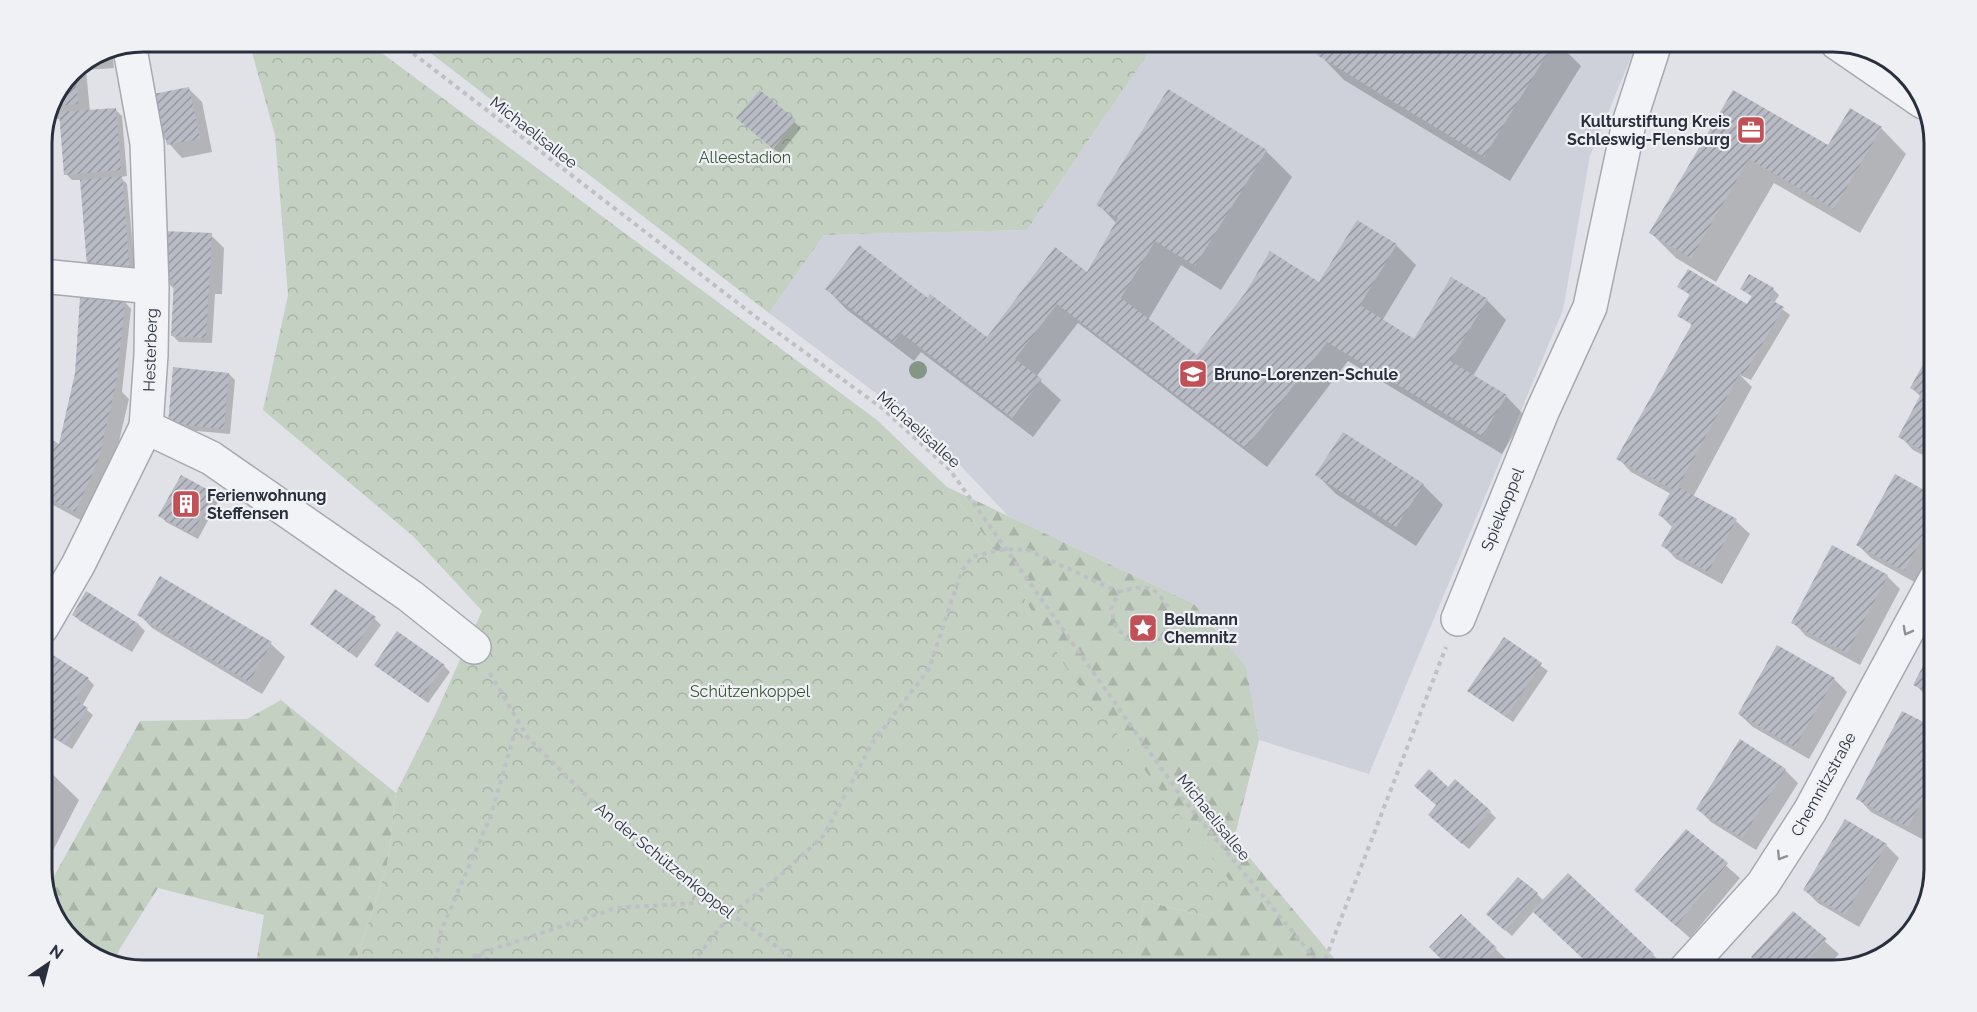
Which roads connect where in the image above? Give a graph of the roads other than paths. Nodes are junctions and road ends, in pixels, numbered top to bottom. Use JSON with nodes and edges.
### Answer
{"nodes":[{"id":1,"x":1652,"y":52,"type":"edge"},
{"id":2,"x":131,"y":53,"type":"edge"},
{"id":3,"x":1855,"y":56,"type":"edge"},
{"id":4,"x":1908,"y":92,"type":"edge"},
{"id":5,"x":53,"y":277,"type":"edge"},
{"id":6,"x":152,"y":287,"type":"junction"},
{"id":7,"x":146,"y":427,"type":"junction"},
{"id":8,"x":1924,"y":600,"type":"edge"},
{"id":9,"x":53,"y":608,"type":"edge"},
{"id":10,"x":1458,"y":619,"type":"road end"},
{"id":11,"x":474,"y":647,"type":"road end"},
{"id":12,"x":1694,"y":960,"type":"edge"}],
"edges":[{"from":1,"to":10,"type":"street","name":"Spielkoppel"},
{"from":2,"to":6,"type":"street","name":"Hesterberg"},
{"from":3,"to":4,"type":"street"},
{"from":5,"to":6,"type":"street"},
{"from":6,"to":7,"type":"street","name":"Hesterberg"},
{"from":7,"to":9,"type":"street","name":"Hesterberg"},
{"from":7,"to":11,"type":"street"},
{"from":8,"to":12,"type":"street","name":"Chemnitzstraße","one_way":true}]}
